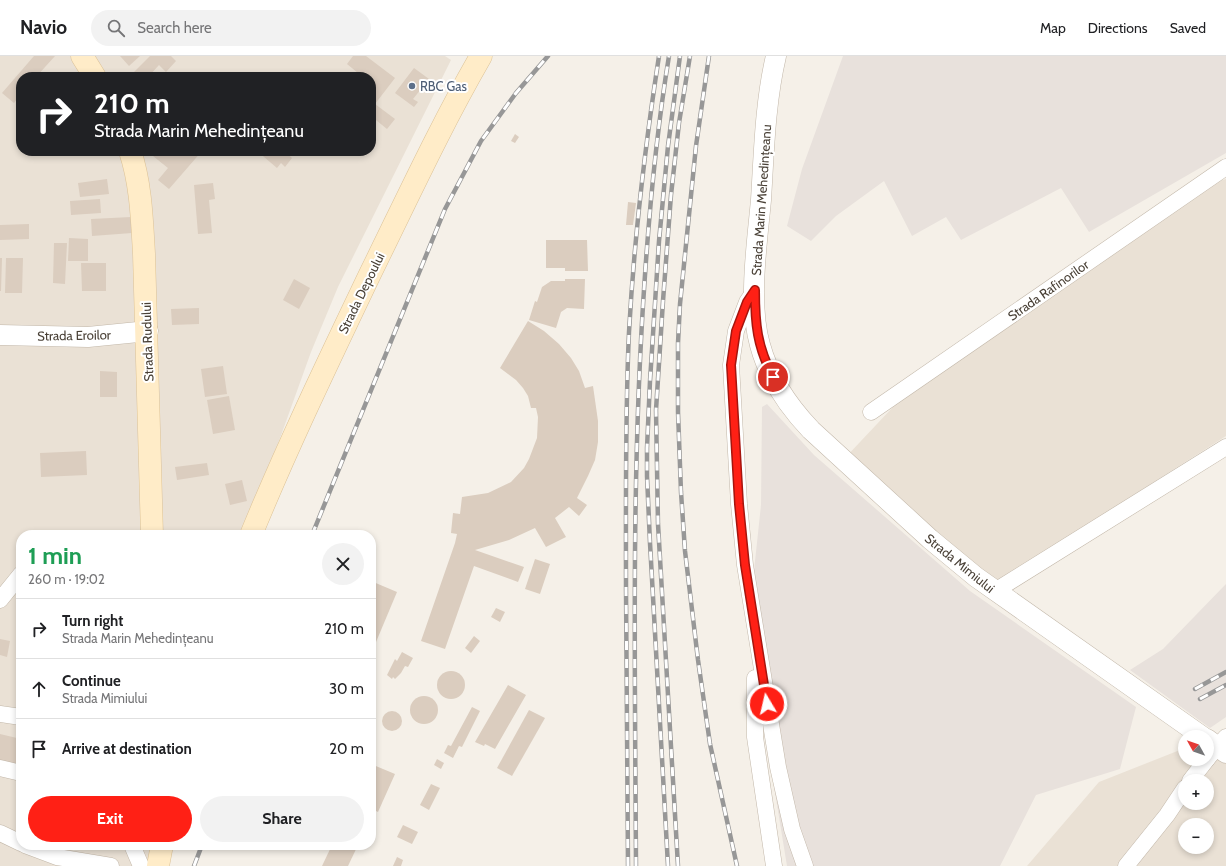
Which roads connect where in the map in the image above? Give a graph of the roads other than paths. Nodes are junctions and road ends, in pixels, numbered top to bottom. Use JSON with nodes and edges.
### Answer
{"nodes":[{"id":1,"x":83,"y":56,"type":"edge"},
{"id":2,"x":481,"y":56,"type":"edge"},
{"id":3,"x":776,"y":56,"type":"edge"},
{"id":4,"x":92,"y":72,"type":"edge"},
{"id":5,"x":131,"y":156,"type":"edge"},
{"id":6,"x":1226,"y":167,"type":"edge"},
{"id":7,"x":755,"y":290,"type":"junction"},
{"id":8,"x":148,"y":331,"type":"junction"},
{"id":9,"x":0,"y":335,"type":"edge"},
{"id":10,"x":760,"y":345,"type":"joint"},
{"id":11,"x":870,"y":412,"type":"dead end"},
{"id":12,"x":1226,"y":448,"type":"edge"},
{"id":13,"x":152,"y":530,"type":"edge"},
{"id":14,"x":253,"y":530,"type":"edge"},
{"id":15,"x":16,"y":580,"type":"edge"},
{"id":16,"x":995,"y":592,"type":"junction"},
{"id":17,"x":0,"y":600,"type":"edge"},
{"id":18,"x":755,"y":628,"type":"junction"},
{"id":19,"x":0,"y":714,"type":"edge"},
{"id":20,"x":16,"y":717,"type":"edge"},
{"id":21,"x":1189,"y":730,"type":"edge"},
{"id":22,"x":0,"y":768,"type":"edge"},
{"id":23,"x":16,"y":772,"type":"edge"},
{"id":24,"x":1178,"y":798,"type":"edge"},
{"id":25,"x":0,"y":833,"type":"edge"},
{"id":26,"x":16,"y":841,"type":"edge"},
{"id":27,"x":38,"y":850,"type":"edge"},
{"id":28,"x":134,"y":850,"type":"edge"},
{"id":29,"x":161,"y":850,"type":"edge"},
{"id":30,"x":111,"y":866,"type":"edge"},
{"id":31,"x":134,"y":866,"type":"edge"},
{"id":32,"x":140,"y":866,"type":"edge"},
{"id":33,"x":158,"y":866,"type":"edge"},
{"id":34,"x":774,"y":866,"type":"edge"},
{"id":35,"x":805,"y":866,"type":"edge"},
{"id":36,"x":1126,"y":866,"type":"edge"}],
"edges":[{"from":1,"to":4,"type":"main road"},
{"from":2,"to":14,"type":"main road","name":"Strada Depoului"},
{"from":3,"to":7,"type":"street","name":"Strada Marin Mehedințeanu"},
{"from":5,"to":8,"type":"main road","name":"Strada Rudului"},
{"from":6,"to":11,"type":"street","name":"Strada Rafinorilor"},
{"from":7,"to":10,"type":"street","name":"Strada Marin Mehedințeanu"},
{"from":7,"to":18,"type":"street"},
{"from":8,"to":9,"type":"street","name":"Strada Eroilor"},
{"from":8,"to":13,"type":"main road","name":"Strada Rudului"},
{"from":10,"to":16,"type":"street","name":"Strada Mimiului"},
{"from":12,"to":16,"type":"street"},
{"from":15,"to":17,"type":"street"},
{"from":16,"to":21,"type":"street","name":"Strada Mimiului"},
{"from":18,"to":34,"type":"street"},
{"from":18,"to":35,"type":"street"},
{"from":19,"to":20,"type":"street"},
{"from":22,"to":23,"type":"street"},
{"from":24,"to":36,"type":"street"},
{"from":25,"to":26,"type":"street"},
{"from":27,"to":30,"type":"street"},
{"from":28,"to":32,"type":"street"},
{"from":29,"to":33,"type":"main road"},
{"from":31,"to":32,"type":"street"}]}
